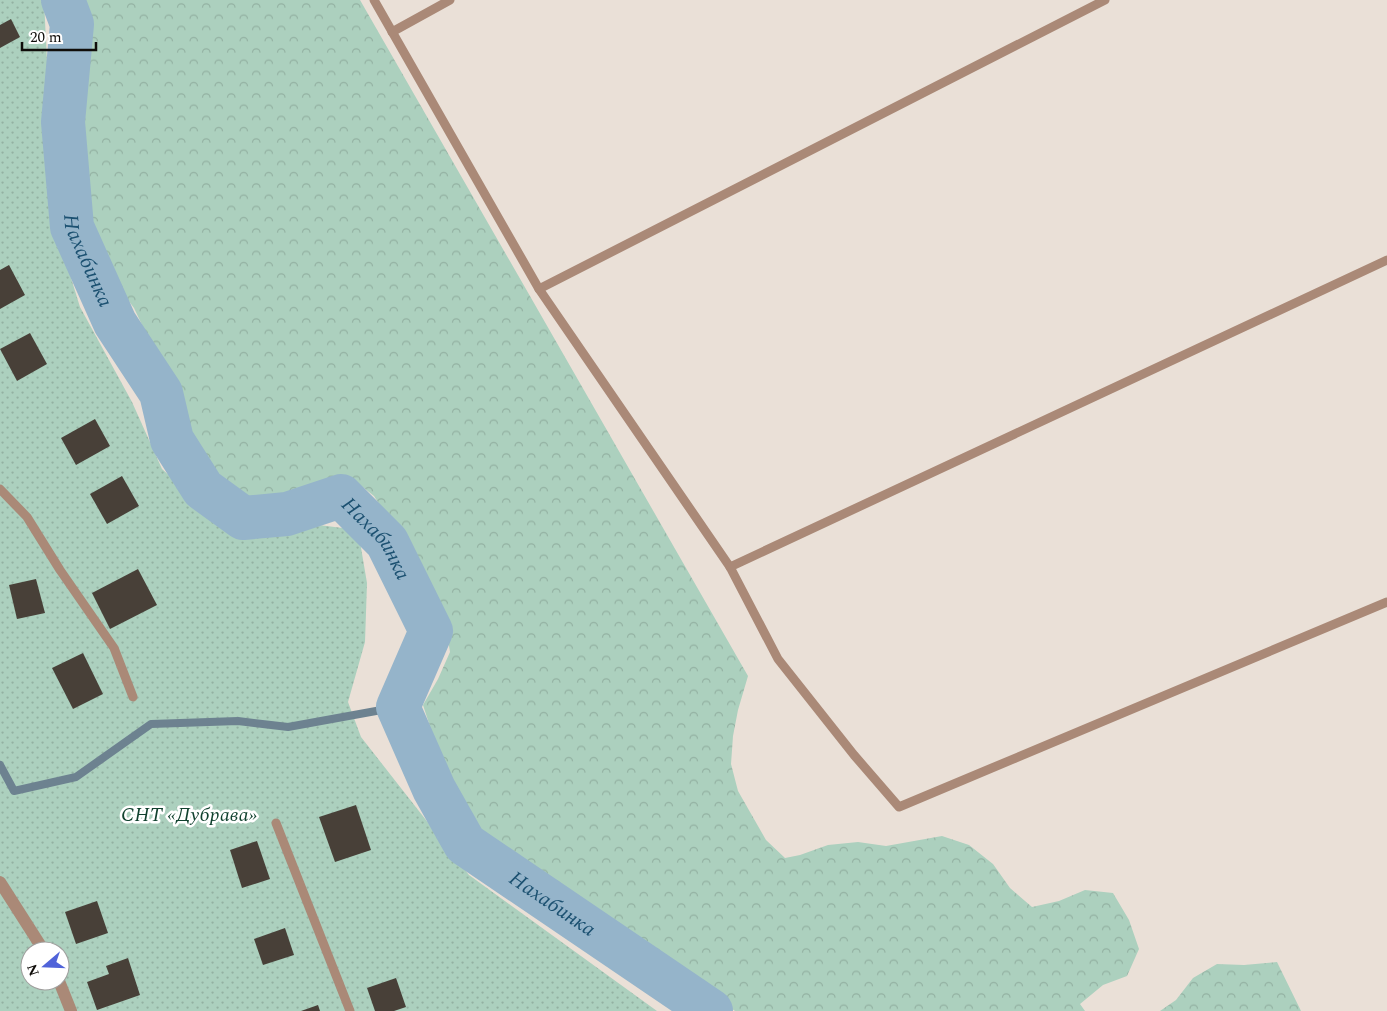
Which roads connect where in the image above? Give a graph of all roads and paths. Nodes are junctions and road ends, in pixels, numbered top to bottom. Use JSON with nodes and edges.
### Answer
{"nodes":[{"id":1,"x":374,"y":0,"type":"edge"},
{"id":2,"x":450,"y":0,"type":"edge"},
{"id":3,"x":1105,"y":0,"type":"edge"},
{"id":4,"x":392,"y":32,"type":"junction"},
{"id":5,"x":1387,"y":260,"type":"edge"},
{"id":6,"x":539,"y":289,"type":"junction"},
{"id":7,"x":0,"y":489,"type":"edge"},
{"id":8,"x":730,"y":567,"type":"junction"},
{"id":9,"x":1387,"y":602,"type":"edge"},
{"id":10,"x":133,"y":697,"type":"dead end"},
{"id":11,"x":276,"y":823,"type":"dead end"},
{"id":12,"x":0,"y":882,"type":"edge"},
{"id":13,"x":38,"y":941,"type":"edge"},
{"id":14,"x":63,"y":991,"type":"edge"},
{"id":15,"x":70,"y":1011,"type":"edge"},
{"id":16,"x":350,"y":1011,"type":"edge"}],
"edges":[{"from":1,"to":4,"type":"lane"},
{"from":2,"to":4,"type":"lane"},
{"from":3,"to":6,"type":"lane"},
{"from":4,"to":6,"type":"lane"},
{"from":5,"to":8,"type":"lane"},
{"from":6,"to":8,"type":"lane"},
{"from":7,"to":10,"type":"lane"},
{"from":8,"to":9,"type":"lane"},
{"from":11,"to":16,"type":"lane"},
{"from":12,"to":13,"type":"street"},
{"from":14,"to":15,"type":"street"}]}
